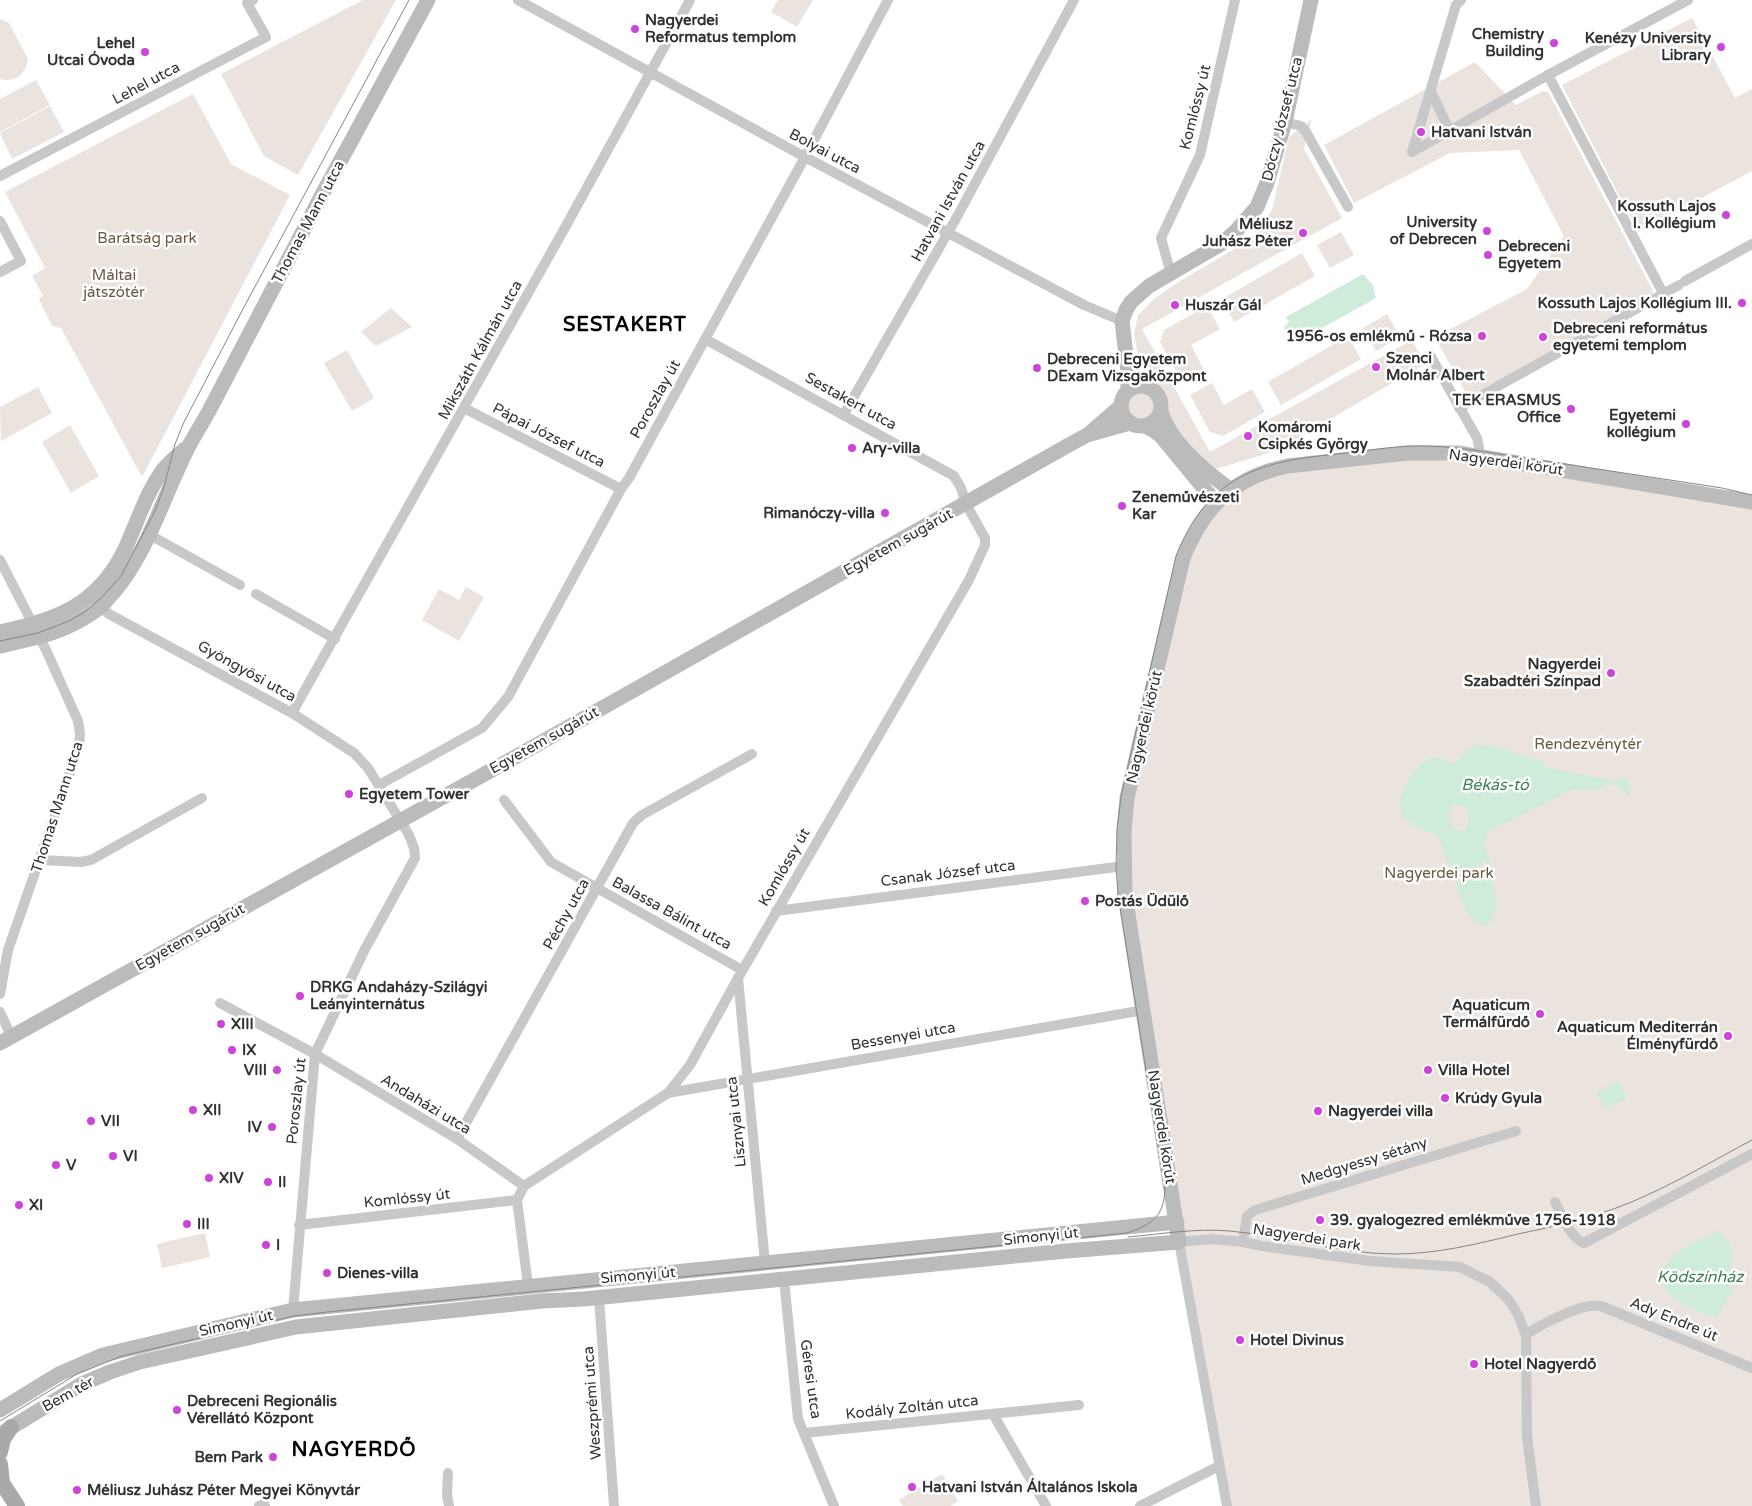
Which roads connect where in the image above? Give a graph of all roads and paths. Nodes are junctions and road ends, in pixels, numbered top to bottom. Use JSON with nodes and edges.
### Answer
{"nodes":[{"id":1,"x":252,"y":0,"type":"edge"},
{"id":2,"x":428,"y":0,"type":"edge"},
{"id":3,"x":518,"y":0,"type":"edge"},
{"id":4,"x":690,"y":0,"type":"edge"},
{"id":5,"x":888,"y":0,"type":"edge"},
{"id":6,"x":1074,"y":0,"type":"edge"},
{"id":7,"x":1235,"y":0,"type":"edge"},
{"id":8,"x":1311,"y":0,"type":"edge"},
{"id":9,"x":1461,"y":0,"type":"edge"},
{"id":10,"x":1688,"y":0,"type":"edge"},
{"id":11,"x":650,"y":72,"type":"junction"},
{"id":12,"x":1548,"y":75,"type":"junction"},
{"id":13,"x":1431,"y":92,"type":"junction"},
{"id":14,"x":1285,"y":122,"type":"junction"},
{"id":15,"x":1450,"y":131,"type":"junction"},
{"id":16,"x":805,"y":157,"type":"junction"},
{"id":17,"x":0,"y":176,"type":"edge"},
{"id":18,"x":1348,"y":207,"type":"dead end"},
{"id":19,"x":0,"y":221,"type":"edge"},
{"id":20,"x":948,"y":232,"type":"junction"},
{"id":21,"x":1752,"y":244,"type":"edge"},
{"id":22,"x":0,"y":272,"type":"edge"},
{"id":23,"x":1171,"y":274,"type":"junction"},
{"id":24,"x":1663,"y":293,"type":"junction"},
{"id":25,"x":1122,"y":321,"type":"junction"},
{"id":26,"x":705,"y":339,"type":"junction"},
{"id":27,"x":1126,"y":349,"type":"junction"},
{"id":28,"x":1430,"y":355,"type":"dead end"},
{"id":29,"x":1146,"y":386,"type":"junction"},
{"id":30,"x":1128,"y":390,"type":"junction"},
{"id":31,"x":1121,"y":406,"type":"junction"},
{"id":32,"x":464,"y":408,"type":"junction"},
{"id":33,"x":1459,"y":408,"type":"junction"},
{"id":34,"x":1161,"y":412,"type":"junction"},
{"id":35,"x":844,"y":414,"type":"junction"},
{"id":36,"x":1137,"y":425,"type":"junction"},
{"id":37,"x":1087,"y":435,"type":"junction"},
{"id":38,"x":190,"y":444,"type":"junction"},
{"id":39,"x":1479,"y":456,"type":"junction"},
{"id":40,"x":621,"y":489,"type":"junction"},
{"id":41,"x":1230,"y":490,"type":"junction"},
{"id":42,"x":1752,"y":502,"type":"edge"},
{"id":43,"x":1216,"y":503,"type":"junction"},
{"id":44,"x":966,"y":504,"type":"junction"},
{"id":45,"x":150,"y":535,"type":"junction"},
{"id":46,"x":0,"y":560,"type":"edge"},
{"id":47,"x":240,"y":585,"type":"dead end"},
{"id":48,"x":91,"y":594,"type":"junction"},
{"id":49,"x":256,"y":594,"type":"dead end"},
{"id":50,"x":100,"y":607,"type":"junction"},
{"id":51,"x":37,"y":631,"type":"junction"},
{"id":52,"x":0,"y":632,"type":"edge"},
{"id":53,"x":335,"y":639,"type":"junction"},
{"id":54,"x":0,"y":646,"type":"edge"},
{"id":55,"x":292,"y":713,"type":"junction"},
{"id":56,"x":752,"y":754,"type":"dead end"},
{"id":57,"x":379,"y":785,"type":"junction"},
{"id":58,"x":202,"y":798,"type":"dead end"},
{"id":59,"x":504,"y":800,"type":"dead end"},
{"id":60,"x":399,"y":820,"type":"junction"},
{"id":61,"x":415,"y":858,"type":"joint"},
{"id":62,"x":40,"y":860,"type":"junction"},
{"id":63,"x":1124,"y":866,"type":"junction"},
{"id":64,"x":597,"y":888,"type":"junction"},
{"id":65,"x":776,"y":911,"type":"junction"},
{"id":66,"x":740,"y":974,"type":"junction"},
{"id":67,"x":0,"y":994,"type":"edge"},
{"id":68,"x":220,"y":1003,"type":"dead end"},
{"id":69,"x":1144,"y":1010,"type":"junction"},
{"id":70,"x":0,"y":1012,"type":"edge"},
{"id":71,"x":6,"y":1040,"type":"edge"},
{"id":72,"x":315,"y":1054,"type":"junction"},
{"id":73,"x":747,"y":1078,"type":"junction"},
{"id":74,"x":668,"y":1092,"type":"junction"},
{"id":75,"x":1516,"y":1131,"type":"dead end"},
{"id":76,"x":456,"y":1140,"type":"junction"},
{"id":77,"x":1752,"y":1154,"type":"edge"},
{"id":78,"x":524,"y":1186,"type":"junction"},
{"id":79,"x":517,"y":1200,"type":"junction"},
{"id":80,"x":1555,"y":1202,"type":"dead end"},
{"id":81,"x":1176,"y":1222,"type":"junction"},
{"id":82,"x":299,"y":1225,"type":"junction"},
{"id":83,"x":1179,"y":1242,"type":"junction"},
{"id":84,"x":1244,"y":1242,"type":"junction"},
{"id":85,"x":765,"y":1263,"type":"junction"},
{"id":86,"x":784,"y":1279,"type":"junction"},
{"id":87,"x":528,"y":1285,"type":"junction"},
{"id":88,"x":599,"y":1298,"type":"junction"},
{"id":89,"x":293,"y":1310,"type":"junction"},
{"id":90,"x":1526,"y":1335,"type":"junction"},
{"id":91,"x":103,"y":1355,"type":"joint"},
{"id":92,"x":140,"y":1362,"type":"joint"},
{"id":93,"x":1752,"y":1368,"type":"edge"},
{"id":94,"x":1079,"y":1405,"type":"dead end"},
{"id":95,"x":0,"y":1410,"type":"edge"},
{"id":96,"x":993,"y":1414,"type":"junction"},
{"id":97,"x":6,"y":1431,"type":"edge"},
{"id":98,"x":804,"y":1434,"type":"junction"},
{"id":99,"x":0,"y":1452,"type":"edge"},
{"id":100,"x":0,"y":1464,"type":"edge"},
{"id":101,"x":1220,"y":1466,"type":"junction"},
{"id":102,"x":448,"y":1473,"type":"dead end"},
{"id":103,"x":1,"y":1482,"type":"edge"},
{"id":104,"x":17,"y":1506,"type":"edge"},
{"id":105,"x":260,"y":1506,"type":"edge"},
{"id":106,"x":265,"y":1506,"type":"edge"},
{"id":107,"x":448,"y":1506,"type":"edge"},
{"id":108,"x":614,"y":1506,"type":"edge"},
{"id":109,"x":834,"y":1506,"type":"edge"},
{"id":110,"x":1046,"y":1506,"type":"edge"},
{"id":111,"x":1140,"y":1506,"type":"edge"},
{"id":112,"x":1227,"y":1506,"type":"edge"},
{"id":113,"x":1536,"y":1506,"type":"edge"}],
"edges":[{"from":1,"to":17,"type":"street","name":"Lehel utca"},
{"from":2,"to":38,"type":"street","name":"Thomas Mann utca"},
{"from":3,"to":11,"type":"street","name":"Bolyai utca"},
{"from":4,"to":11,"type":"street","name":"Mikszáth Kálmán utca"},
{"from":5,"to":16,"type":"street","name":"Poroszlay út"},
{"from":6,"to":20,"type":"street","name":"Hatvani István utca"},
{"from":7,"to":23,"type":"street","name":"Komlóssy út"},
{"from":8,"to":14,"type":"street","name":"Dóczy József utca"},
{"from":9,"to":13,"type":"street"},
{"from":10,"to":12,"type":"street"},
{"from":11,"to":16,"type":"street","name":"Bolyai utca"},
{"from":11,"to":32,"type":"street","name":"Mikszáth Kálmán utca"},
{"from":12,"to":15,"type":"street"},
{"from":12,"to":24,"type":"street"},
{"from":13,"to":15,"type":"street"},
{"from":13,"to":15,"type":"street"},
{"from":14,"to":18,"type":"street"},
{"from":14,"to":23,"type":"street","name":"Dóczy József utca"},
{"from":16,"to":20,"type":"street","name":"Bolyai utca"},
{"from":16,"to":26,"type":"street","name":"Poroszlay út"},
{"from":19,"to":22,"type":"street"},
{"from":20,"to":25,"type":"street","name":"Bolyai utca"},
{"from":20,"to":35,"type":"street","name":"Hatvani István utca"},
{"from":21,"to":24,"type":"street"},
{"from":23,"to":25,"type":"street","name":"Dóczy József utca"},
{"from":24,"to":33,"type":"street"},
{"from":25,"to":27,"type":"street"},
{"from":26,"to":35,"type":"street","name":"Sestakert utca"},
{"from":26,"to":40,"type":"street","name":"Poroszlay út"},
{"from":27,"to":29,"type":"street"},
{"from":27,"to":30,"type":"street"},
{"from":28,"to":33,"type":"street"},
{"from":29,"to":30,"type":"street"},
{"from":29,"to":34,"type":"street"},
{"from":30,"to":31,"type":"street"},
{"from":31,"to":36,"type":"street"},
{"from":31,"to":37,"type":"street","name":"Egyetem sugárút"},
{"from":32,"to":40,"type":"street","name":"Pápai József utca"},
{"from":32,"to":53,"type":"street","name":"Mikszáth Kálmán utca"},
{"from":33,"to":39,"type":"street"},
{"from":34,"to":36,"type":"street"},
{"from":34,"to":41,"type":"street"},
{"from":35,"to":44,"type":"street","name":"Sestakert utca"},
{"from":36,"to":37,"type":"street","name":"Egyetem sugárút"},
{"from":36,"to":43,"type":"street"},
{"from":37,"to":44,"type":"street","name":"Egyetem sugárút"},
{"from":38,"to":45,"type":"street","name":"Thomas Mann utca"},
{"from":38,"to":48,"type":"street","name":"Thomas Mann utca"},
{"from":39,"to":41,"type":"street","name":"Nagyerdei körút"},
{"from":39,"to":42,"type":"street","name":"Nagyerdei körút"},
{"from":40,"to":57,"type":"street","name":"Poroszlay út"},
{"from":41,"to":43,"type":"street","name":"Nagyerdei körút"},
{"from":43,"to":63,"type":"street","name":"Nagyerdei körút"},
{"from":44,"to":60,"type":"street","name":"Egyetem sugárút"},
{"from":44,"to":65,"type":"street","name":"Komlóssy út"},
{"from":45,"to":47,"type":"street"},
{"from":45,"to":50,"type":"street","name":"Thomas Mann utca"},
{"from":46,"to":51,"type":"street","name":"Thomas Mann utca"},
{"from":48,"to":50,"type":"street","name":"Gyöngyösi utca"},
{"from":48,"to":51,"type":"street","name":"Thomas Mann utca"},
{"from":49,"to":53,"type":"street"},
{"from":50,"to":51,"type":"street","name":"Thomas Mann utca"},
{"from":50,"to":55,"type":"street","name":"Gyöngyösi utca"},
{"from":51,"to":52,"type":"street"},
{"from":51,"to":54,"type":"street"},
{"from":51,"to":62,"type":"street","name":"Thomas Mann utca"},
{"from":53,"to":55,"type":"street","name":"Mikszáth Kálmán utca"},
{"from":55,"to":57,"type":"street","name":"Gyöngyösi utca"},
{"from":56,"to":64,"type":"street","name":"Péchy utca"},
{"from":57,"to":60,"type":"street","name":"Gyöngyösi utca"},
{"from":58,"to":62,"type":"street"},
{"from":59,"to":64,"type":"street","name":"Balassa Bálint utca"},
{"from":60,"to":61,"type":"street","name":"Gyöngyösi utca"},
{"from":60,"to":71,"type":"street","name":"Egyetem sugárút"},
{"from":61,"to":72,"type":"street","name":"Poroszlay út"},
{"from":62,"to":67,"type":"street","name":"Thomas Mann utca"},
{"from":63,"to":65,"type":"street","name":"Csanak József utca"},
{"from":63,"to":69,"type":"street","name":"Nagyerdei körút"},
{"from":64,"to":66,"type":"street","name":"Balassa Bálint utca"},
{"from":64,"to":76,"type":"street","name":"Péchy utca"},
{"from":65,"to":66,"type":"street","name":"Komlóssy út"},
{"from":66,"to":73,"type":"street","name":"Lisznyai utca"},
{"from":66,"to":74,"type":"street","name":"Komlóssy út"},
{"from":68,"to":72,"type":"street","name":"Andaházi utca"},
{"from":69,"to":73,"type":"street","name":"Bessenyei utca"},
{"from":69,"to":81,"type":"street","name":"Nagyerdei körút"},
{"from":70,"to":71,"type":"street"},
{"from":72,"to":76,"type":"street","name":"Andaházi utca"},
{"from":72,"to":82,"type":"street","name":"Poroszlay út"},
{"from":73,"to":74,"type":"street","name":"Bessenyei utca"},
{"from":73,"to":85,"type":"street","name":"Lisznyai utca"},
{"from":74,"to":78,"type":"street","name":"Komlóssy út"},
{"from":75,"to":84,"type":"street","name":"Medgyessy sétány"},
{"from":76,"to":78,"type":"street","name":"Andaházi utca"},
{"from":77,"to":80,"type":"street"},
{"from":78,"to":79,"type":"street"},
{"from":79,"to":82,"type":"street","name":"Komlóssy út"},
{"from":79,"to":87,"type":"street"},
{"from":81,"to":83,"type":"street","name":"Nagyerdei körút"},
{"from":81,"to":85,"type":"street","name":"Simonyi út"},
{"from":82,"to":89,"type":"street","name":"Poroszlay út"},
{"from":83,"to":84,"type":"street","name":"Nagyerdei park"},
{"from":83,"to":86,"type":"street","name":"Simonyi út"},
{"from":83,"to":101,"type":"street","name":"Nagyerdei körút"},
{"from":84,"to":90,"type":"street","name":"Nagyerdei park"},
{"from":85,"to":87,"type":"street","name":"Simonyi út"},
{"from":86,"to":88,"type":"street","name":"Simonyi út"},
{"from":86,"to":98,"type":"street","name":"Géresi utca"},
{"from":87,"to":89,"type":"street","name":"Simonyi út"},
{"from":88,"to":92,"type":"street","name":"Simonyi út"},
{"from":88,"to":108,"type":"street","name":"Weszprémi utca"},
{"from":89,"to":91,"type":"street","name":"Simonyi út"},
{"from":90,"to":93,"type":"street","name":"Ady Endre út"},
{"from":90,"to":113,"type":"street"},
{"from":91,"to":95,"type":"street","name":"Bem tér"},
{"from":92,"to":97,"type":"street","name":"Bem tér"},
{"from":94,"to":96,"type":"street","name":"Kodály Zoltán utca"},
{"from":96,"to":98,"type":"street","name":"Kodály Zoltán utca"},
{"from":96,"to":110,"type":"street","name":"Kodály Zoltán utca"},
{"from":97,"to":99,"type":"main road"},
{"from":98,"to":109,"type":"street","name":"Géresi utca"},
{"from":100,"to":103,"type":"main road"},
{"from":101,"to":111,"type":"street"},
{"from":101,"to":112,"type":"street","name":"Nagyerdei körút"},
{"from":102,"to":107,"type":"street"},
{"from":103,"to":104,"type":"main road"},
{"from":105,"to":106,"type":"street"}]}
